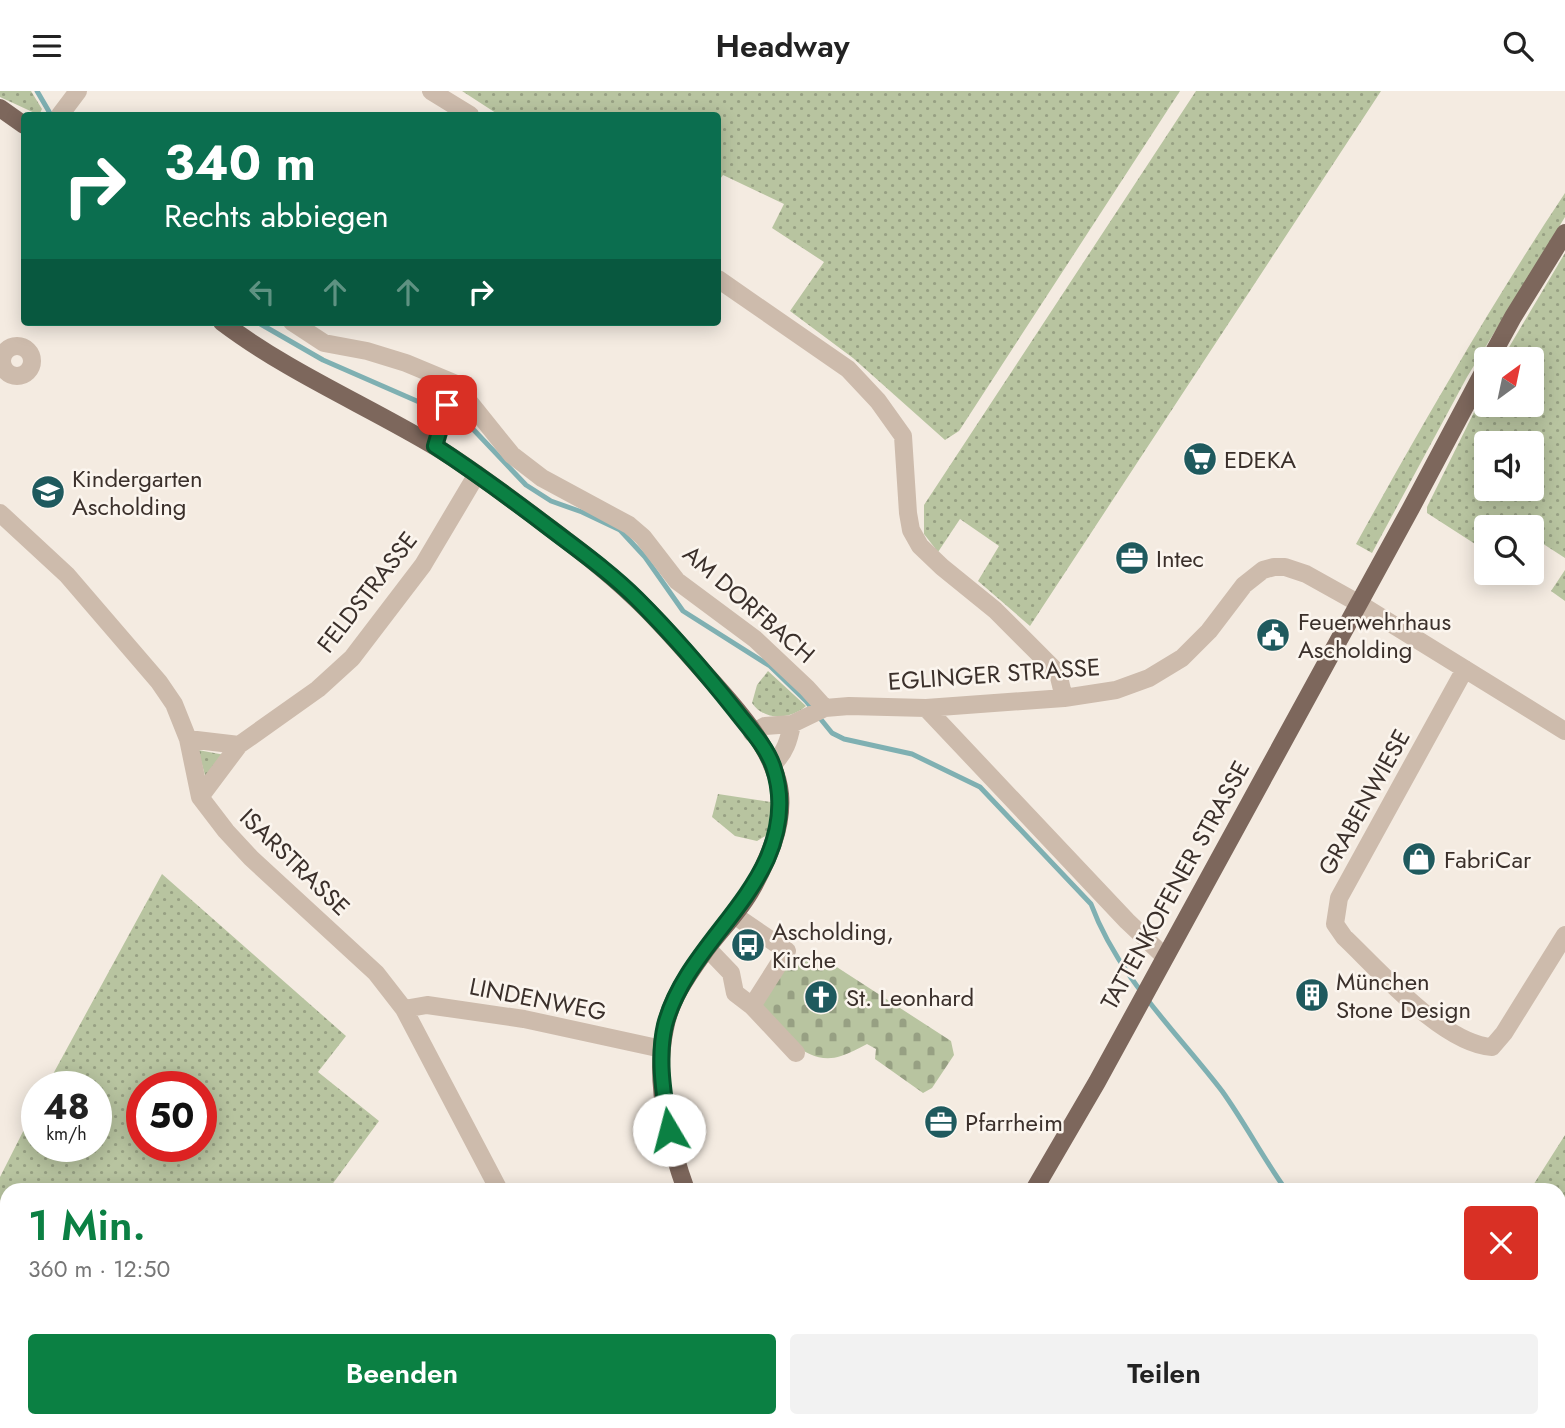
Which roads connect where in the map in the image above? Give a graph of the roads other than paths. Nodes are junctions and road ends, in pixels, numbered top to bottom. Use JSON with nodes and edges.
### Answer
{"nodes":[{"id":1,"x":78,"y":91,"type":"edge"},
{"id":2,"x":431,"y":91,"type":"edge"},
{"id":3,"x":0,"y":108,"type":"edge"},
{"id":4,"x":66,"y":112,"type":"edge"},
{"id":5,"x":465,"y":112,"type":"edge"},
{"id":6,"x":21,"y":123,"type":"edge"},
{"id":7,"x":1565,"y":233,"type":"edge"},
{"id":8,"x":721,"y":281,"type":"edge"},
{"id":9,"x":228,"y":326,"type":"edge"},
{"id":10,"x":298,"y":326,"type":"edge"},
{"id":11,"x":1497,"y":347,"type":"edge"},
{"id":12,"x":454,"y":383,"type":"junction"},
{"id":13,"x":1474,"y":390,"type":"edge"},
{"id":14,"x":435,"y":446,"type":"junction"},
{"id":15,"x":477,"y":474,"type":"junction"},
{"id":16,"x":0,"y":513,"type":"edge"},
{"id":17,"x":1357,"y":603,"type":"junction"},
{"id":18,"x":1465,"y":669,"type":"junction"},
{"id":19,"x":1064,"y":698,"type":"junction"},
{"id":20,"x":926,"y":708,"type":"junction"},
{"id":21,"x":818,"y":712,"type":"junction"},
{"id":22,"x":792,"y":724,"type":"junction"},
{"id":23,"x":1565,"y":731,"type":"edge"},
{"id":24,"x":752,"y":733,"type":"junction"},
{"id":25,"x":188,"y":739,"type":"junction"},
{"id":26,"x":239,"y":745,"type":"junction"},
{"id":27,"x":773,"y":764,"type":"junction"},
{"id":28,"x":201,"y":797,"type":"junction"},
{"id":29,"x":734,"y":915,"type":"junction"},
{"id":30,"x":1565,"y":935,"type":"edge"},
{"id":31,"x":707,"y":948,"type":"junction"},
{"id":32,"x":1164,"y":956,"type":"junction"},
{"id":33,"x":752,"y":1006,"type":"junction"},
{"id":34,"x":404,"y":1009,"type":"junction"},
{"id":35,"x":662,"y":1049,"type":"junction"},
{"id":36,"x":796,"y":1053,"type":"dead end"},
{"id":37,"x":495,"y":1183,"type":"edge"},
{"id":38,"x":683,"y":1183,"type":"edge"},
{"id":39,"x":1038,"y":1183,"type":"edge"}],
"edges":[{"from":1,"to":4,"type":"street"},
{"from":2,"to":5,"type":"street"},
{"from":3,"to":6,"type":"main road"},
{"from":7,"to":11,"type":"main road"},
{"from":8,"to":19,"type":"street"},
{"from":9,"to":14,"type":"main road"},
{"from":10,"to":12,"type":"street","name":"AM DORFBACH"},
{"from":12,"to":14,"type":"street"},
{"from":12,"to":21,"type":"street","name":"AM DORFBACH"},
{"from":13,"to":17,"type":"main road","name":"TATTENKOFENER STRASSE"},
{"from":14,"to":15,"type":"main road"},
{"from":15,"to":24,"type":"main road"},
{"from":15,"to":26,"type":"street","name":"FELDSTRASSE"},
{"from":16,"to":25,"type":"street","name":"ISARSTRASSE"},
{"from":17,"to":18,"type":"street"},
{"from":17,"to":19,"type":"street","name":"EGLINGER STRASSE"},
{"from":17,"to":32,"type":"main road","name":"TATTENKOFENER STRASSE"},
{"from":18,"to":23,"type":"street"},
{"from":18,"to":30,"type":"street","name":"GRABENWIESE"},
{"from":19,"to":20,"type":"street","name":"EGLINGER STRASSE"},
{"from":20,"to":21,"type":"street","name":"EGLINGER STRASSE"},
{"from":20,"to":32,"type":"street"},
{"from":21,"to":22,"type":"street","name":"EGLINGER STRASSE"},
{"from":22,"to":24,"type":"street","name":"EGLINGER STRASSE"},
{"from":22,"to":27,"type":"street"},
{"from":24,"to":27,"type":"main road"},
{"from":25,"to":26,"type":"street"},
{"from":25,"to":28,"type":"street","name":"ISARSTRASSE"},
{"from":26,"to":28,"type":"street","name":"FELDSTRASSE"},
{"from":27,"to":29,"type":"main road"},
{"from":28,"to":34,"type":"street","name":"ISARSTRASSE"},
{"from":29,"to":31,"type":"main road"},
{"from":29,"to":33,"type":"street"},
{"from":31,"to":33,"type":"street"},
{"from":31,"to":35,"type":"main road"},
{"from":32,"to":39,"type":"main road","name":"TATTENKOFENER STRASSE"},
{"from":33,"to":36,"type":"street"},
{"from":34,"to":35,"type":"street","name":"LINDENWEG"},
{"from":34,"to":37,"type":"street","name":"ISARSTRASSE"},
{"from":35,"to":38,"type":"main road"}]}
